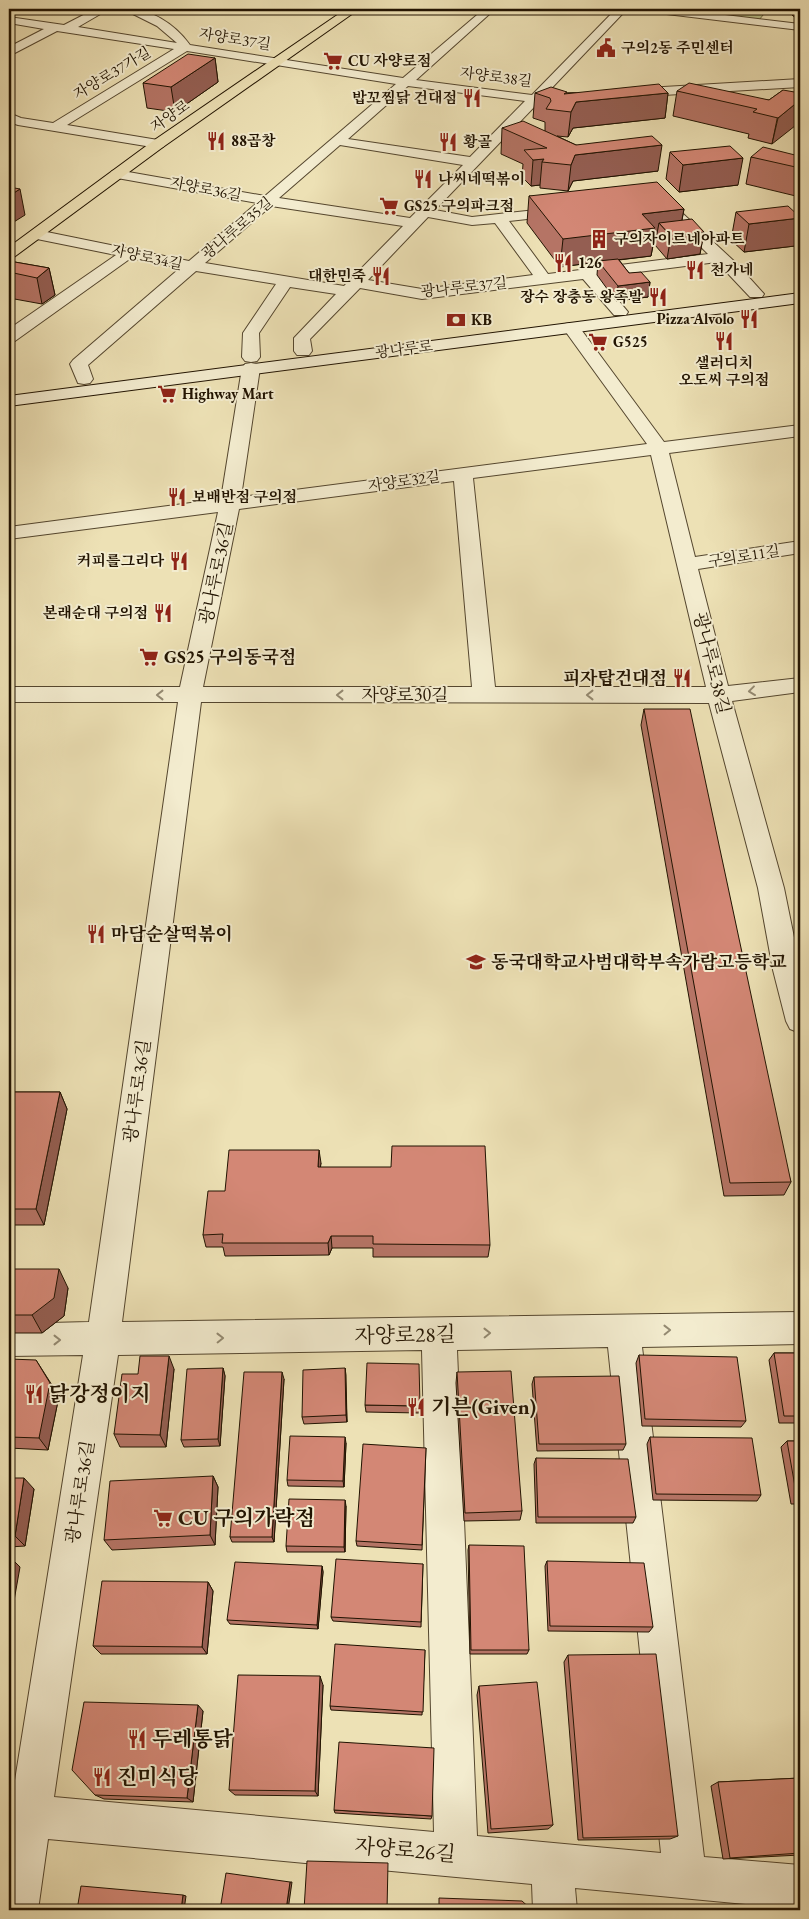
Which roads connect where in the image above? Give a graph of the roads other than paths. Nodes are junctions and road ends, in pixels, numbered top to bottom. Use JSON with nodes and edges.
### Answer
{"nodes":[{"id":1,"x":104,"y":9,"type":"edge"},
{"id":2,"x":129,"y":9,"type":"edge"},
{"id":3,"x":163,"y":9,"type":"edge"},
{"id":4,"x":353,"y":9,"type":"edge"},
{"id":5,"x":490,"y":9,"type":"edge"},
{"id":6,"x":622,"y":9,"type":"edge"},
{"id":7,"x":650,"y":9,"type":"edge"},
{"id":8,"x":21,"y":12,"type":"dead end"},
{"id":9,"x":150,"y":17,"type":"junction"},
{"id":10,"x":9,"y":19,"type":"edge"},
{"id":11,"x":800,"y":27,"type":"edge"},
{"id":12,"x":61,"y":28,"type":"junction"},
{"id":13,"x":118,"y":36,"type":"junction"},
{"id":14,"x":186,"y":47,"type":"junction"},
{"id":15,"x":9,"y":52,"type":"edge"},
{"id":16,"x":279,"y":62,"type":"junction"},
{"id":17,"x":406,"y":82,"type":"junction"},
{"id":18,"x":800,"y":83,"type":"edge"},
{"id":19,"x":613,"y":94,"type":"edge"},
{"id":20,"x":584,"y":96,"type":"edge"},
{"id":21,"x":535,"y":98,"type":"junction"},
{"id":22,"x":9,"y":117,"type":"edge"},
{"id":23,"x":55,"y":127,"type":"junction"},
{"id":24,"x":338,"y":141,"type":"junction"},
{"id":25,"x":158,"y":144,"type":"junction"},
{"id":26,"x":473,"y":162,"type":"junction"},
{"id":27,"x":117,"y":174,"type":"junction"},
{"id":28,"x":270,"y":201,"type":"junction"},
{"id":29,"x":666,"y":206,"type":"edge"},
{"id":30,"x":575,"y":210,"type":"edge"},
{"id":31,"x":419,"y":218,"type":"junction"},
{"id":32,"x":500,"y":219,"type":"junction"},
{"id":33,"x":37,"y":234,"type":"junction"},
{"id":34,"x":129,"y":253,"type":"junction"},
{"id":35,"x":9,"y":254,"type":"edge"},
{"id":36,"x":720,"y":256,"type":"junction"},
{"id":37,"x":192,"y":266,"type":"junction"},
{"id":38,"x":587,"y":273,"type":"junction"},
{"id":39,"x":544,"y":279,"type":"junction"},
{"id":40,"x":286,"y":281,"type":"junction"},
{"id":41,"x":351,"y":287,"type":"junction"},
{"id":42,"x":800,"y":288,"type":"edge"},
{"id":43,"x":756,"y":294,"type":"junction"},
{"id":44,"x":800,"y":298,"type":"edge"},
{"id":45,"x":620,"y":312,"type":"junction"},
{"id":46,"x":571,"y":328,"type":"junction"},
{"id":47,"x":9,"y":337,"type":"edge"},
{"id":48,"x":302,"y":351,"type":"junction"},
{"id":49,"x":251,"y":363,"type":"junction"},
{"id":50,"x":84,"y":379,"type":"junction"},
{"id":51,"x":9,"y":388,"type":"edge"},
{"id":52,"x":9,"y":401,"type":"edge"},
{"id":53,"x":800,"y":430,"type":"edge"},
{"id":54,"x":658,"y":447,"type":"junction"},
{"id":55,"x":463,"y":473,"type":"junction"},
{"id":56,"x":230,"y":504,"type":"junction"},
{"id":57,"x":9,"y":533,"type":"edge"},
{"id":58,"x":800,"y":547,"type":"edge"},
{"id":59,"x":687,"y":565,"type":"junction"},
{"id":60,"x":800,"y":685,"type":"edge"},
{"id":61,"x":9,"y":694,"type":"edge"},
{"id":62,"x":190,"y":695,"type":"junction"},
{"id":63,"x":484,"y":695,"type":"junction"},
{"id":64,"x":719,"y":695,"type":"junction"},
{"id":65,"x":800,"y":1021,"type":"edge"},
{"id":66,"x":800,"y":1328,"type":"edge"},
{"id":67,"x":623,"y":1331,"type":"junction"},
{"id":68,"x":440,"y":1334,"type":"junction"},
{"id":69,"x":9,"y":1340,"type":"edge"},
{"id":70,"x":103,"y":1340,"type":"junction"},
{"id":71,"x":20,"y":1815,"type":"edge"},
{"id":72,"x":456,"y":1855,"type":"junction"},
{"id":73,"x":552,"y":1864,"type":"junction"},
{"id":74,"x":685,"y":1876,"type":"junction"},
{"id":75,"x":800,"y":1887,"type":"edge"},
{"id":76,"x":16,"y":1910,"type":"edge"},
{"id":77,"x":555,"y":1910,"type":"edge"}],
"edges":[{"from":1,"to":12,"type":"street"},
{"from":2,"to":9,"type":"street","name":"자양로37길"},
{"from":3,"to":9,"type":"street"},
{"from":4,"to":16,"type":"main road","name":"자양로"},
{"from":5,"to":17,"type":"street","name":"광나루로35길"},
{"from":6,"to":21,"type":"street"},
{"from":7,"to":11,"type":"street"},
{"from":8,"to":10,"type":"street"},
{"from":9,"to":13,"type":"street"},
{"from":9,"to":14,"type":"street","name":"자양로37길"},
{"from":10,"to":12,"type":"street","name":"자양로37길"},
{"from":12,"to":13,"type":"street","name":"자양로37길"},
{"from":12,"to":15,"type":"street"},
{"from":13,"to":14,"type":"street","name":"자양로37길"},
{"from":14,"to":16,"type":"street","name":"자양로37길"},
{"from":14,"to":23,"type":"street","name":"자양로37가길"},
{"from":16,"to":17,"type":"street","name":"자양로38길"},
{"from":16,"to":25,"type":"main road","name":"자양로"},
{"from":17,"to":21,"type":"street","name":"자양로38길"},
{"from":17,"to":24,"type":"street","name":"광나루로35길"},
{"from":18,"to":19,"type":"street"},
{"from":20,"to":21,"type":"street","name":"자양로38길"},
{"from":21,"to":26,"type":"street"},
{"from":22,"to":23,"type":"street"},
{"from":23,"to":25,"type":"street"},
{"from":24,"to":26,"type":"street"},
{"from":24,"to":28,"type":"street","name":"광나루로35길"},
{"from":25,"to":27,"type":"main road","name":"자양로"},
{"from":26,"to":31,"type":"street"},
{"from":27,"to":28,"type":"street","name":"자양로36길"},
{"from":27,"to":33,"type":"main road","name":"자양로"},
{"from":28,"to":31,"type":"street","name":"자양로36길"},
{"from":28,"to":37,"type":"street","name":"광나루로35길"},
{"from":29,"to":36,"type":"street"},
{"from":30,"to":32,"type":"street"},
{"from":31,"to":32,"type":"street"},
{"from":31,"to":41,"type":"street"},
{"from":32,"to":39,"type":"street"},
{"from":33,"to":34,"type":"street","name":"자양로34길"},
{"from":33,"to":35,"type":"main road","name":"자양로"},
{"from":34,"to":37,"type":"street","name":"자양로34길"},
{"from":34,"to":47,"type":"street"},
{"from":36,"to":38,"type":"street","name":"광나루로37길"},
{"from":36,"to":43,"type":"street"},
{"from":37,"to":40,"type":"street","name":"자양로34길"},
{"from":37,"to":50,"type":"street","name":"광나루로35길"},
{"from":38,"to":39,"type":"street","name":"광나루로37길"},
{"from":38,"to":45,"type":"street"},
{"from":39,"to":41,"type":"street","name":"광나루로37길"},
{"from":40,"to":41,"type":"street","name":"자양로34길"},
{"from":40,"to":49,"type":"street"},
{"from":41,"to":48,"type":"street"},
{"from":42,"to":43,"type":"street","name":"광나루로"},
{"from":43,"to":45,"type":"street","name":"광나루로"},
{"from":44,"to":46,"type":"street","name":"광나루로"},
{"from":45,"to":48,"type":"street","name":"광나루로"},
{"from":46,"to":49,"type":"street","name":"광나루로"},
{"from":46,"to":54,"type":"street","name":"광나루로38길"},
{"from":48,"to":49,"type":"street","name":"광나루로"},
{"from":49,"to":50,"type":"street","name":"광나루로"},
{"from":49,"to":52,"type":"street","name":"광나루로"},
{"from":49,"to":56,"type":"street","name":"광나루로36길"},
{"from":50,"to":51,"type":"street","name":"광나루로"},
{"from":53,"to":54,"type":"street","name":"자양로32길"},
{"from":54,"to":55,"type":"street","name":"자양로32길"},
{"from":54,"to":59,"type":"street","name":"광나루로38길"},
{"from":55,"to":56,"type":"street","name":"자양로32길"},
{"from":55,"to":63,"type":"street"},
{"from":56,"to":57,"type":"street","name":"자양로32길"},
{"from":56,"to":62,"type":"street","name":"광나루로36길"},
{"from":58,"to":59,"type":"street","name":"구의로11길"},
{"from":59,"to":64,"type":"street","name":"광나루로38길"},
{"from":60,"to":64,"type":"street","name":"자양로30길","one_way":true},
{"from":62,"to":61,"type":"street","name":"자양로30길","one_way":true},
{"from":63,"to":62,"type":"street","name":"자양로30길","one_way":true},
{"from":62,"to":70,"type":"street","name":"광나루로36길"},
{"from":64,"to":63,"type":"street","name":"자양로30길","one_way":true},
{"from":64,"to":65,"type":"street","name":"광나루로38길"},
{"from":67,"to":66,"type":"street","name":"자양로28길","one_way":true},
{"from":68,"to":67,"type":"street","name":"자양로28길","one_way":true},
{"from":67,"to":74,"type":"street"},
{"from":70,"to":68,"type":"street","name":"자양로28길","one_way":true},
{"from":68,"to":72,"type":"street"},
{"from":69,"to":70,"type":"street","name":"자양로28길","one_way":true},
{"from":70,"to":71,"type":"street","name":"광나루로36길"},
{"from":71,"to":72,"type":"street","name":"자양로26길"},
{"from":71,"to":76,"type":"street","name":"광나루로36길"},
{"from":72,"to":73,"type":"street","name":"자양로26길"},
{"from":73,"to":74,"type":"street","name":"자양로26길"},
{"from":73,"to":77,"type":"street"},
{"from":74,"to":75,"type":"street","name":"자양로26길"}]}
